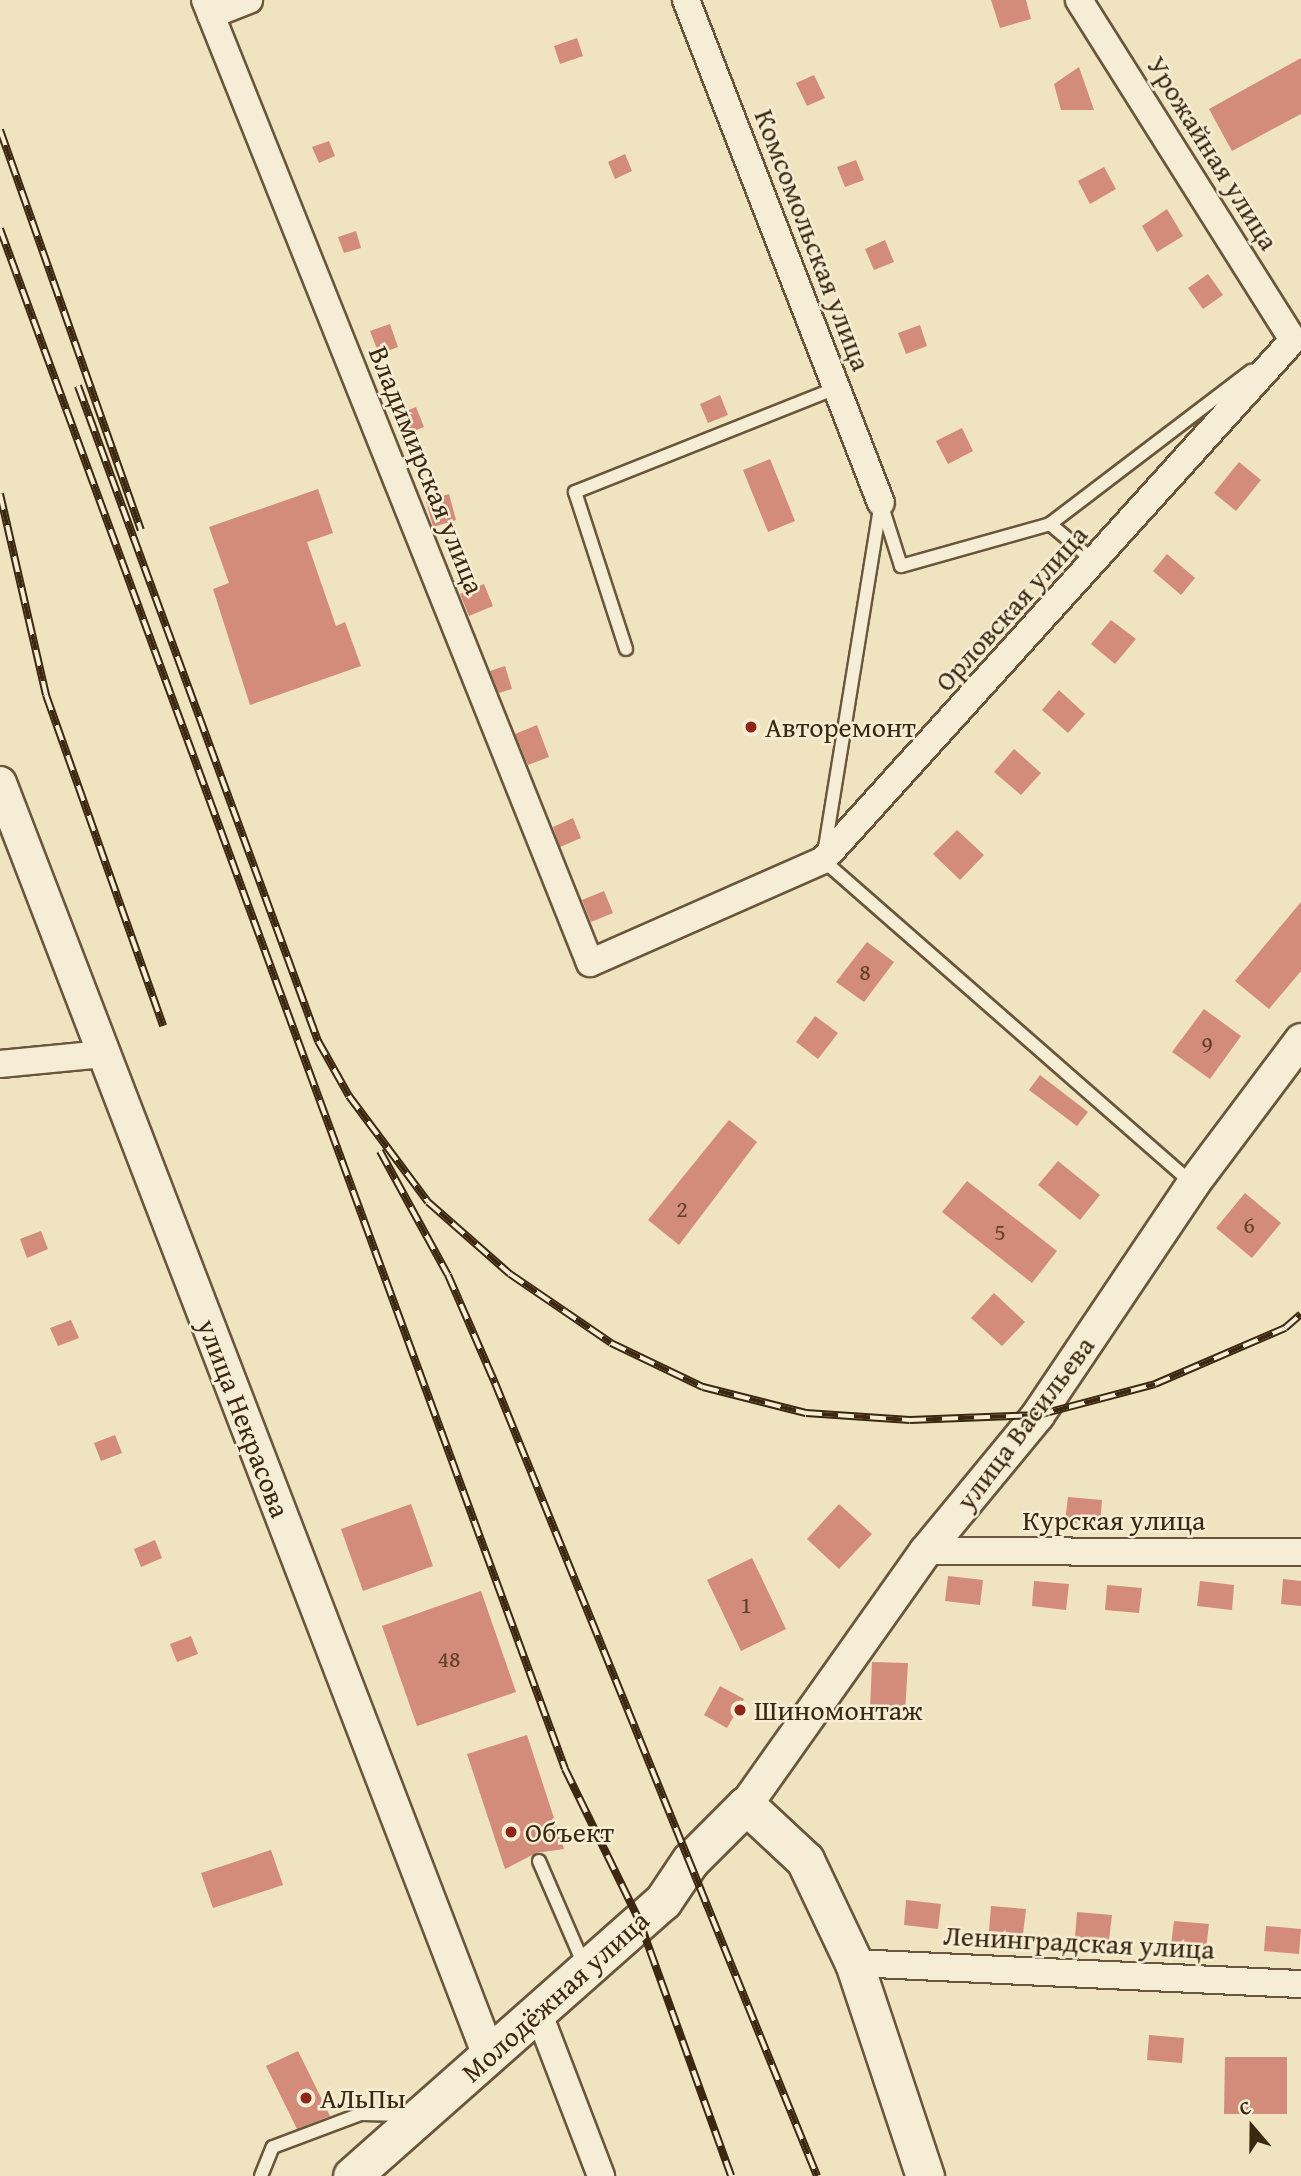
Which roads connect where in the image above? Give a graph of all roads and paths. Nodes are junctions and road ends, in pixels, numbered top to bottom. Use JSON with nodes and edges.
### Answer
{"nodes":[{"id":1,"x":249,"y":0,"type":"edge"},
{"id":2,"x":686,"y":0,"type":"edge"},
{"id":3,"x":1079,"y":0,"type":"edge"},
{"id":4,"x":208,"y":8,"type":"edge"},
{"id":5,"x":1298,"y":341,"type":"edge"},
{"id":6,"x":836,"y":388,"type":"junction"},
{"id":7,"x":881,"y":503,"type":"junction"},
{"id":8,"x":1050,"y":524,"type":"junction"},
{"id":9,"x":1095,"y":562,"type":"junction"},
{"id":10,"x":626,"y":649,"type":"dead end"},
{"id":11,"x":0,"y":783,"type":"edge"},
{"id":12,"x":823,"y":860,"type":"junction"},
{"id":13,"x":590,"y":963,"type":"joint"},
{"id":14,"x":1301,"y":1040,"type":"edge"},
{"id":15,"x":104,"y":1054,"type":"junction"},
{"id":16,"x":0,"y":1065,"type":"edge"},
{"id":17,"x":1193,"y":1184,"type":"junction"},
{"id":18,"x":926,"y":1551,"type":"junction"},
{"id":19,"x":1301,"y":1552,"type":"edge"},
{"id":20,"x":746,"y":1805,"type":"junction"},
{"id":21,"x":539,"y":1861,"type":"dead end"},
{"id":22,"x":854,"y":1963,"type":"junction"},
{"id":23,"x":584,"y":1966,"type":"junction"},
{"id":24,"x":1301,"y":1984,"type":"edge"},
{"id":25,"x":537,"y":2009,"type":"junction"},
{"id":26,"x":488,"y":2053,"type":"junction"},
{"id":27,"x":422,"y":2115,"type":"junction"},
{"id":28,"x":261,"y":2176,"type":"edge"},
{"id":29,"x":352,"y":2176,"type":"edge"},
{"id":30,"x":601,"y":2176,"type":"edge"},
{"id":31,"x":925,"y":2176,"type":"edge"}],
"edges":[{"from":1,"to":4,"type":"street"},
{"from":2,"to":6,"type":"street","name":"Комсомольская улица"},
{"from":3,"to":5,"type":"street","name":"Урожайная улица"},
{"from":4,"to":13,"type":"street","name":"Владимирская улица"},
{"from":5,"to":8,"type":"lane"},
{"from":5,"to":9,"type":"street","name":"Орловская улица"},
{"from":6,"to":7,"type":"street","name":"Комсомольская улица"},
{"from":6,"to":10,"type":"lane"},
{"from":7,"to":8,"type":"lane"},
{"from":7,"to":12,"type":"lane"},
{"from":8,"to":9,"type":"lane"},
{"from":9,"to":12,"type":"street","name":"Орловская улица"},
{"from":11,"to":15,"type":"street","name":"улица Некрасова"},
{"from":12,"to":13,"type":"street","name":"Орловская улица"},
{"from":12,"to":17,"type":"lane"},
{"from":14,"to":17,"type":"street","name":"улица Васильева"},
{"from":15,"to":16,"type":"street"},
{"from":15,"to":26,"type":"street","name":"улица Некрасова"},
{"from":17,"to":18,"type":"street","name":"улица Васильева"},
{"from":18,"to":19,"type":"street","name":"Курская улица"},
{"from":18,"to":20,"type":"street","name":"улица Васильева"},
{"from":20,"to":22,"type":"main road"},
{"from":20,"to":23,"type":"main road","name":"Молодёжная улица"},
{"from":21,"to":23,"type":"lane"},
{"from":22,"to":24,"type":"street","name":"Ленинградская улица"},
{"from":22,"to":31,"type":"main road"},
{"from":23,"to":25,"type":"main road","name":"Молодёжная улица"},
{"from":25,"to":26,"type":"main road","name":"Молодёжная улица"},
{"from":25,"to":30,"type":"street"},
{"from":26,"to":27,"type":"main road","name":"Молодёжная улица"},
{"from":27,"to":28,"type":"lane"},
{"from":27,"to":29,"type":"main road","name":"Молодёжная улица"}]}
